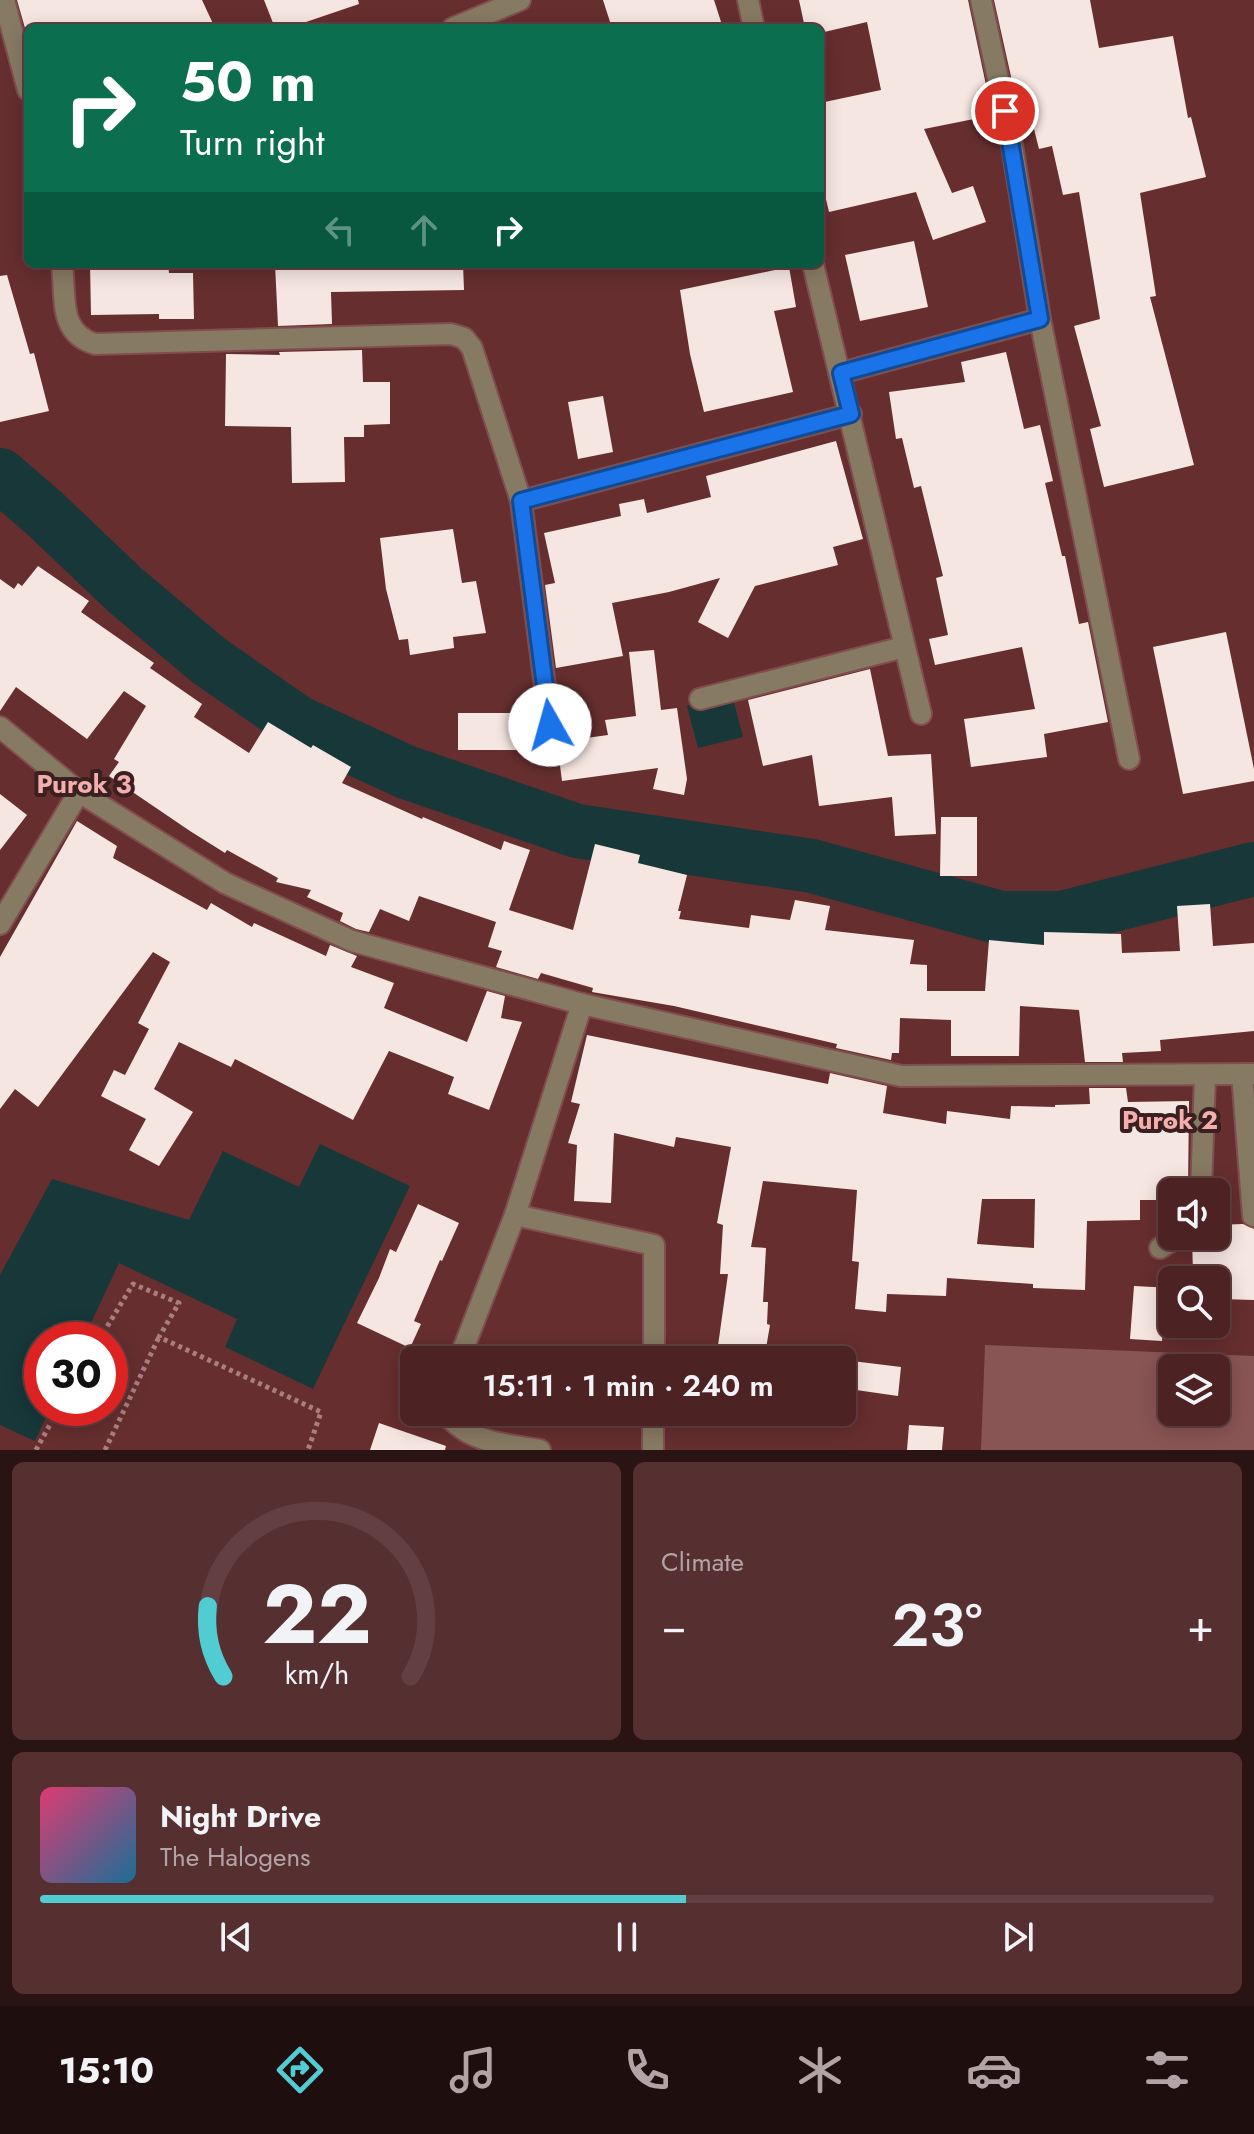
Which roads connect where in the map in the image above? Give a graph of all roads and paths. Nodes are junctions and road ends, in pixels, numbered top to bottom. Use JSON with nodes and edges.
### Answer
{"nodes":[{"id":1,"x":4,"y":0,"type":"edge"},
{"id":2,"x":520,"y":0,"type":"edge"},
{"id":3,"x":748,"y":0,"type":"edge"},
{"id":4,"x":981,"y":0,"type":"edge"},
{"id":5,"x":463,"y":24,"type":"edge"},
{"id":6,"x":753,"y":24,"type":"edge"},
{"id":7,"x":24,"y":75,"type":"edge"},
{"id":8,"x":62,"y":268,"type":"edge"},
{"id":9,"x":814,"y":268,"type":"edge"},
{"id":10,"x":1040,"y":319,"type":"junction"},
{"id":11,"x":841,"y":373,"type":"junction"},
{"id":12,"x":851,"y":414,"type":"junction"},
{"id":13,"x":521,"y":501,"type":"junction"},
{"id":14,"x":904,"y":647,"type":"junction"},
{"id":15,"x":700,"y":699,"type":"dead end"},
{"id":16,"x":921,"y":714,"type":"dead end"},
{"id":17,"x":550,"y":725,"type":"dead end"},
{"id":18,"x":0,"y":727,"type":"edge"},
{"id":19,"x":1129,"y":759,"type":"dead end"},
{"id":20,"x":79,"y":792,"type":"junction"},
{"id":21,"x":0,"y":924,"type":"edge"},
{"id":22,"x":582,"y":1004,"type":"junction"},
{"id":23,"x":1248,"y":1074,"type":"edge"},
{"id":24,"x":1205,"y":1076,"type":"junction"},
{"id":25,"x":1201,"y":1178,"type":"edge"},
{"id":26,"x":515,"y":1215,"type":"junction"},
{"id":27,"x":1253,"y":1216,"type":"edge"},
{"id":28,"x":110,"y":1322,"type":"edge"},
{"id":29,"x":159,"y":1337,"type":"junction"},
{"id":30,"x":464,"y":1346,"type":"edge"},
{"id":31,"x":654,"y":1346,"type":"edge"},
{"id":32,"x":49,"y":1426,"type":"edge"},
{"id":33,"x":457,"y":1426,"type":"edge"},
{"id":34,"x":653,"y":1426,"type":"edge"},
{"id":35,"x":36,"y":1450,"type":"edge"},
{"id":36,"x":105,"y":1450,"type":"edge"},
{"id":37,"x":308,"y":1450,"type":"edge"},
{"id":38,"x":540,"y":1450,"type":"edge"},
{"id":39,"x":653,"y":1450,"type":"edge"}],
"edges":[{"from":1,"to":7,"type":"street"},
{"from":2,"to":5,"type":"street"},
{"from":3,"to":6,"type":"street"},
{"from":4,"to":10,"type":"street"},
{"from":8,"to":13,"type":"street"},
{"from":9,"to":11,"type":"street"},
{"from":10,"to":11,"type":"street"},
{"from":10,"to":19,"type":"street"},
{"from":11,"to":12,"type":"street"},
{"from":12,"to":13,"type":"street"},
{"from":12,"to":14,"type":"street"},
{"from":13,"to":17,"type":"street"},
{"from":14,"to":15,"type":"street"},
{"from":14,"to":16,"type":"street"},
{"from":18,"to":20,"type":"street"},
{"from":20,"to":21,"type":"street"},
{"from":20,"to":22,"type":"street"},
{"from":22,"to":24,"type":"street"},
{"from":22,"to":26,"type":"street"},
{"from":23,"to":24,"type":"street"},
{"from":23,"to":27,"type":"street"},
{"from":24,"to":25,"type":"street"},
{"from":26,"to":30,"type":"street"},
{"from":26,"to":31,"type":"street"},
{"from":28,"to":29,"type":"path"},
{"from":29,"to":36,"type":"path"},
{"from":29,"to":37,"type":"path"},
{"from":32,"to":35,"type":"path"},
{"from":33,"to":38,"type":"street"},
{"from":34,"to":39,"type":"street"}]}
